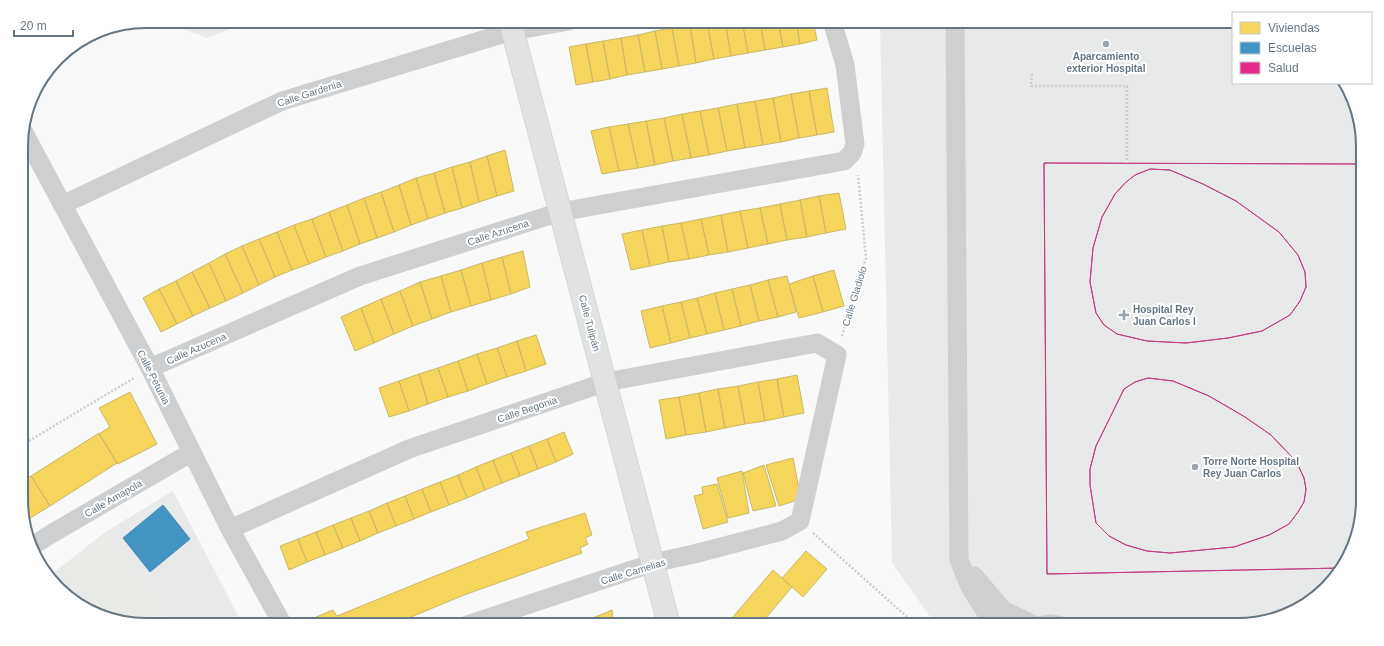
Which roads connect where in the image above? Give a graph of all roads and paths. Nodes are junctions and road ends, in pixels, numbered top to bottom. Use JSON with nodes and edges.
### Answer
{"nodes":[{"id":1,"x":505,"y":28,"type":"edge"},
{"id":2,"x":512,"y":28,"type":"edge"},
{"id":3,"x":834,"y":28,"type":"edge"},
{"id":4,"x":955,"y":28,"type":"edge"},
{"id":5,"x":1032,"y":74,"type":"dead end"},
{"id":6,"x":28,"y":140,"type":"edge"},
{"id":7,"x":855,"y":144,"type":"junction"},
{"id":8,"x":1126,"y":163,"type":"dead end"},
{"id":9,"x":62,"y":205,"type":"junction"},
{"id":10,"x":560,"y":212,"type":"junction"},
{"id":11,"x":837,"y":355,"type":"junction"},
{"id":12,"x":150,"y":368,"type":"junction"},
{"id":13,"x":606,"y":382,"type":"junction"},
{"id":14,"x":28,"y":441,"type":"edge"},
{"id":15,"x":192,"y":452,"type":"junction"},
{"id":16,"x":800,"y":521,"type":"junction"},
{"id":17,"x":230,"y":529,"type":"junction"},
{"id":18,"x":36,"y":543,"type":"edge"},
{"id":19,"x":959,"y":560,"type":"junction"},
{"id":20,"x":653,"y":563,"type":"junction"},
{"id":21,"x":279,"y":618,"type":"edge"},
{"id":22,"x":488,"y":618,"type":"edge"},
{"id":23,"x":667,"y":618,"type":"edge"},
{"id":24,"x":908,"y":618,"type":"edge"},
{"id":25,"x":990,"y":618,"type":"edge"},
{"id":26,"x":1019,"y":618,"type":"edge"}],
"edges":[{"from":1,"to":9,"type":"street","name":"Calle Gardenia"},
{"from":2,"to":10,"type":"street","name":"Calle Tulipán"},
{"from":3,"to":7,"type":"street"},
{"from":4,"to":19,"type":"street"},
{"from":5,"to":8,"type":"path"},
{"from":6,"to":9,"type":"street","name":"Calle Petunia"},
{"from":7,"to":10,"type":"street","name":"Calle Azucena"},
{"from":7,"to":11,"type":"path","name":"Calle Gladiolo"},
{"from":9,"to":12,"type":"street","name":"Calle Petunia"},
{"from":10,"to":12,"type":"street","name":"Calle Azucena"},
{"from":10,"to":13,"type":"street","name":"Calle Tulipán"},
{"from":11,"to":13,"type":"street","name":"Calle Begonia"},
{"from":11,"to":16,"type":"street"},
{"from":12,"to":14,"type":"path"},
{"from":12,"to":15,"type":"street","name":"Calle Petunia"},
{"from":13,"to":17,"type":"street","name":"Calle Begonia"},
{"from":13,"to":20,"type":"street","name":"Calle Tulipán"},
{"from":15,"to":17,"type":"street","name":"Calle Petunia"},
{"from":15,"to":18,"type":"street","name":"Calle Amapola"},
{"from":16,"to":20,"type":"street","name":"Calle Camelias"},
{"from":16,"to":24,"type":"path"},
{"from":17,"to":21,"type":"street","name":"Calle Petunia"},
{"from":19,"to":25,"type":"street"},
{"from":19,"to":26,"type":"street"},
{"from":20,"to":22,"type":"street","name":"Calle Camelias"},
{"from":20,"to":23,"type":"street","name":"Calle Tulipán"}]}
